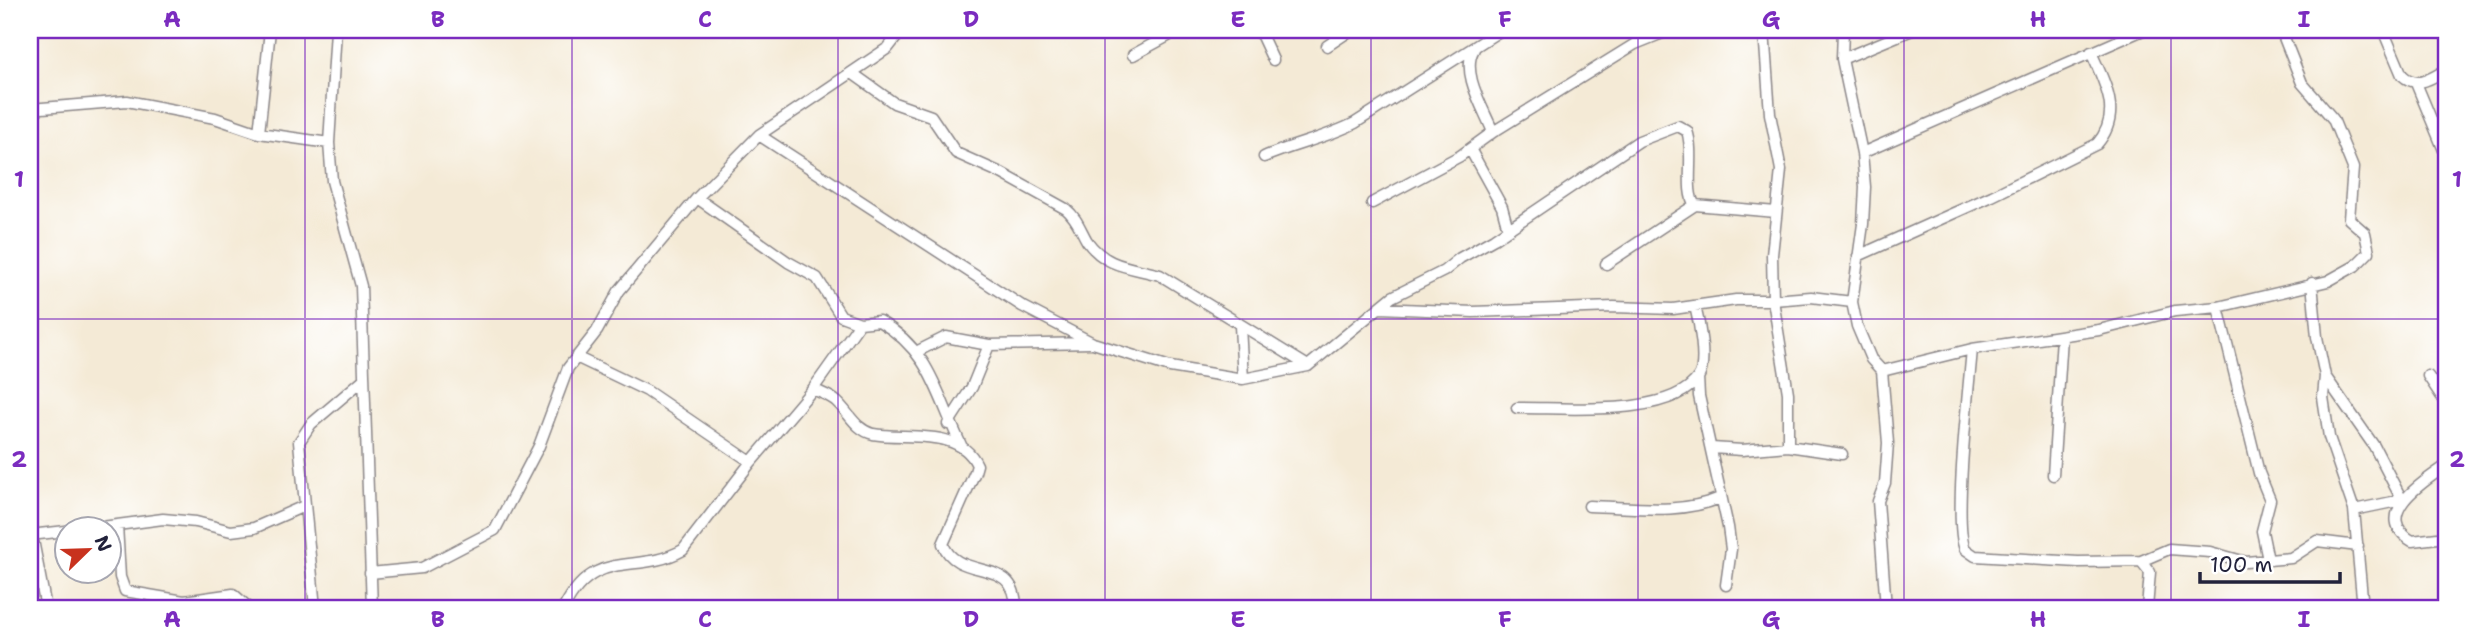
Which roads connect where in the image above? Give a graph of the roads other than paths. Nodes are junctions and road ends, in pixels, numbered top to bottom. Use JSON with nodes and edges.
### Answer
{"nodes":[{"id":1,"x":270,"y":30,"type":"edge"},
{"id":2,"x":337,"y":30,"type":"edge"},
{"id":3,"x":902,"y":30,"type":"edge"},
{"id":4,"x":1172,"y":30,"type":"edge"},
{"id":5,"x":1259,"y":30,"type":"edge"},
{"id":6,"x":1352,"y":30,"type":"edge"},
{"id":7,"x":1502,"y":30,"type":"edge"},
{"id":8,"x":1670,"y":30,"type":"edge"},
{"id":9,"x":1763,"y":30,"type":"edge"},
{"id":10,"x":1843,"y":30,"type":"edge"},
{"id":11,"x":1912,"y":30,"type":"edge"},
{"id":12,"x":2143,"y":30,"type":"edge"},
{"id":13,"x":2281,"y":30,"type":"edge"},
{"id":14,"x":2383,"y":30,"type":"edge"},
{"id":15,"x":1327,"y":46,"type":"dead end"},
{"id":16,"x":1475,"y":46,"type":"junction"},
{"id":17,"x":2091,"y":52,"type":"junction"},
{"id":18,"x":1133,"y":55,"type":"dead end"},
{"id":19,"x":1842,"y":59,"type":"junction"},
{"id":20,"x":1272,"y":60,"type":"dead end"},
{"id":21,"x":2446,"y":70,"type":"edge"},
{"id":22,"x":852,"y":73,"type":"junction"},
{"id":23,"x":2416,"y":83,"type":"junction"},
{"id":24,"x":30,"y":109,"type":"edge"},
{"id":25,"x":258,"y":132,"type":"junction"},
{"id":26,"x":1493,"y":132,"type":"junction"},
{"id":27,"x":759,"y":135,"type":"junction"},
{"id":28,"x":329,"y":143,"type":"junction"},
{"id":29,"x":1470,"y":149,"type":"junction"},
{"id":30,"x":1862,"y":153,"type":"junction"},
{"id":31,"x":2446,"y":155,"type":"edge"},
{"id":32,"x":1264,"y":157,"type":"dead end"},
{"id":33,"x":697,"y":198,"type":"junction"},
{"id":34,"x":1372,"y":203,"type":"dead end"},
{"id":35,"x":1695,"y":205,"type":"junction"},
{"id":36,"x":1776,"y":212,"type":"junction"},
{"id":37,"x":1507,"y":229,"type":"junction"},
{"id":38,"x":1858,"y":256,"type":"junction"},
{"id":39,"x":1606,"y":264,"type":"dead end"},
{"id":40,"x":2312,"y":283,"type":"junction"},
{"id":41,"x":1773,"y":300,"type":"junction"},
{"id":42,"x":1852,"y":302,"type":"junction"},
{"id":43,"x":1695,"y":306,"type":"junction"},
{"id":44,"x":2218,"y":307,"type":"junction"},
{"id":45,"x":1379,"y":308,"type":"junction"},
{"id":46,"x":860,"y":323,"type":"junction"},
{"id":47,"x":1240,"y":326,"type":"junction"},
{"id":48,"x":2062,"y":337,"type":"junction"},
{"id":49,"x":1093,"y":343,"type":"junction"},
{"id":50,"x":989,"y":345,"type":"junction"},
{"id":51,"x":1972,"y":349,"type":"junction"},
{"id":52,"x":916,"y":352,"type":"junction"},
{"id":53,"x":576,"y":357,"type":"junction"},
{"id":54,"x":1308,"y":366,"type":"junction"},
{"id":55,"x":1882,"y":371,"type":"junction"},
{"id":56,"x":2326,"y":376,"type":"junction"},
{"id":57,"x":2428,"y":376,"type":"dead end"},
{"id":58,"x":1698,"y":377,"type":"junction"},
{"id":59,"x":364,"y":379,"type":"junction"},
{"id":60,"x":1243,"y":379,"type":"junction"},
{"id":61,"x":813,"y":389,"type":"junction"},
{"id":62,"x":2446,"y":403,"type":"edge"},
{"id":63,"x":1517,"y":408,"type":"dead end"},
{"id":64,"x":950,"y":421,"type":"junction"},
{"id":65,"x":942,"y":439,"type":"junction"},
{"id":66,"x":961,"y":445,"type":"junction"},
{"id":67,"x":1788,"y":446,"type":"junction"},
{"id":68,"x":1712,"y":448,"type":"junction"},
{"id":69,"x":1842,"y":454,"type":"dead end"},
{"id":70,"x":751,"y":462,"type":"junction"},
{"id":71,"x":2446,"y":466,"type":"edge"},
{"id":72,"x":2053,"y":475,"type":"dead end"},
{"id":73,"x":1720,"y":498,"type":"junction"},
{"id":74,"x":2402,"y":500,"type":"junction"},
{"id":75,"x":303,"y":506,"type":"junction"},
{"id":76,"x":1589,"y":506,"type":"dead end"},
{"id":77,"x":2354,"y":510,"type":"junction"},
{"id":78,"x":122,"y":524,"type":"edge"},
{"id":79,"x":52,"y":533,"type":"edge"},
{"id":80,"x":31,"y":535,"type":"edge"},
{"id":81,"x":2446,"y":537,"type":"edge"},
{"id":82,"x":2358,"y":546,"type":"junction"},
{"id":83,"x":2268,"y":560,"type":"junction"},
{"id":84,"x":2141,"y":561,"type":"junction"},
{"id":85,"x":370,"y":573,"type":"junction"},
{"id":86,"x":122,"y":583,"type":"edge"},
{"id":87,"x":1726,"y":585,"type":"dead end"},
{"id":88,"x":46,"y":608,"type":"edge"},
{"id":89,"x":249,"y":608,"type":"edge"},
{"id":90,"x":315,"y":608,"type":"edge"},
{"id":91,"x":372,"y":608,"type":"edge"},
{"id":92,"x":564,"y":608,"type":"edge"},
{"id":93,"x":1016,"y":608,"type":"edge"},
{"id":94,"x":1886,"y":608,"type":"edge"},
{"id":95,"x":2147,"y":608,"type":"edge"},
{"id":96,"x":2363,"y":608,"type":"edge"}],
"edges":[{"from":1,"to":25,"type":"street"},
{"from":2,"to":28,"type":"street"},
{"from":3,"to":22,"type":"street"},
{"from":4,"to":18,"type":"street"},
{"from":5,"to":20,"type":"street"},
{"from":6,"to":15,"type":"street"},
{"from":7,"to":16,"type":"street"},
{"from":8,"to":26,"type":"street"},
{"from":9,"to":36,"type":"street"},
{"from":10,"to":19,"type":"street"},
{"from":11,"to":19,"type":"street"},
{"from":12,"to":17,"type":"street"},
{"from":13,"to":40,"type":"street"},
{"from":14,"to":23,"type":"street"},
{"from":16,"to":26,"type":"street"},
{"from":16,"to":32,"type":"street"},
{"from":17,"to":30,"type":"street"},
{"from":17,"to":38,"type":"street"},
{"from":19,"to":30,"type":"street"},
{"from":21,"to":23,"type":"street"},
{"from":22,"to":27,"type":"street"},
{"from":22,"to":47,"type":"street"},
{"from":23,"to":31,"type":"street"},
{"from":24,"to":25,"type":"street"},
{"from":25,"to":28,"type":"street"},
{"from":26,"to":29,"type":"street"},
{"from":27,"to":33,"type":"street"},
{"from":27,"to":49,"type":"street"},
{"from":28,"to":59,"type":"street"},
{"from":29,"to":34,"type":"street"},
{"from":29,"to":37,"type":"street"},
{"from":30,"to":38,"type":"street"},
{"from":33,"to":46,"type":"street"},
{"from":33,"to":53,"type":"street"},
{"from":35,"to":36,"type":"street"},
{"from":35,"to":37,"type":"street"},
{"from":35,"to":39,"type":"street"},
{"from":36,"to":41,"type":"street"},
{"from":37,"to":45,"type":"street"},
{"from":38,"to":42,"type":"street"},
{"from":40,"to":44,"type":"street"},
{"from":40,"to":56,"type":"street"},
{"from":41,"to":42,"type":"street"},
{"from":41,"to":43,"type":"street"},
{"from":41,"to":67,"type":"street"},
{"from":42,"to":55,"type":"street"},
{"from":43,"to":45,"type":"street"},
{"from":43,"to":58,"type":"street"},
{"from":44,"to":48,"type":"street"},
{"from":44,"to":83,"type":"street"},
{"from":45,"to":54,"type":"street"},
{"from":46,"to":52,"type":"street"},
{"from":46,"to":61,"type":"street"},
{"from":47,"to":54,"type":"street"},
{"from":47,"to":60,"type":"street"},
{"from":48,"to":51,"type":"street"},
{"from":48,"to":72,"type":"street"},
{"from":49,"to":50,"type":"street"},
{"from":49,"to":60,"type":"street"},
{"from":50,"to":52,"type":"street"},
{"from":50,"to":64,"type":"street"},
{"from":51,"to":55,"type":"street"},
{"from":51,"to":84,"type":"street"},
{"from":52,"to":64,"type":"street"},
{"from":53,"to":70,"type":"street"},
{"from":53,"to":85,"type":"street"},
{"from":54,"to":60,"type":"street"},
{"from":55,"to":94,"type":"street"},
{"from":56,"to":74,"type":"street"},
{"from":56,"to":77,"type":"street"},
{"from":57,"to":62,"type":"street"},
{"from":58,"to":63,"type":"street"},
{"from":58,"to":68,"type":"street"},
{"from":59,"to":75,"type":"street"},
{"from":59,"to":85,"type":"street"},
{"from":61,"to":65,"type":"street"},
{"from":61,"to":70,"type":"street"},
{"from":64,"to":65,"type":"street"},
{"from":64,"to":66,"type":"street"},
{"from":65,"to":66,"type":"street"},
{"from":66,"to":93,"type":"street"},
{"from":67,"to":68,"type":"street"},
{"from":67,"to":69,"type":"street"},
{"from":68,"to":73,"type":"street"},
{"from":70,"to":92,"type":"street"},
{"from":71,"to":74,"type":"street"},
{"from":73,"to":76,"type":"street"},
{"from":73,"to":87,"type":"street"},
{"from":74,"to":77,"type":"street"},
{"from":74,"to":81,"type":"street"},
{"from":75,"to":78,"type":"street"},
{"from":75,"to":90,"type":"street"},
{"from":77,"to":82,"type":"street"},
{"from":79,"to":80,"type":"street"},
{"from":80,"to":88,"type":"street"},
{"from":82,"to":83,"type":"street"},
{"from":82,"to":96,"type":"street"},
{"from":83,"to":84,"type":"street"},
{"from":84,"to":95,"type":"street"},
{"from":85,"to":91,"type":"street"},
{"from":86,"to":89,"type":"street"}]}
